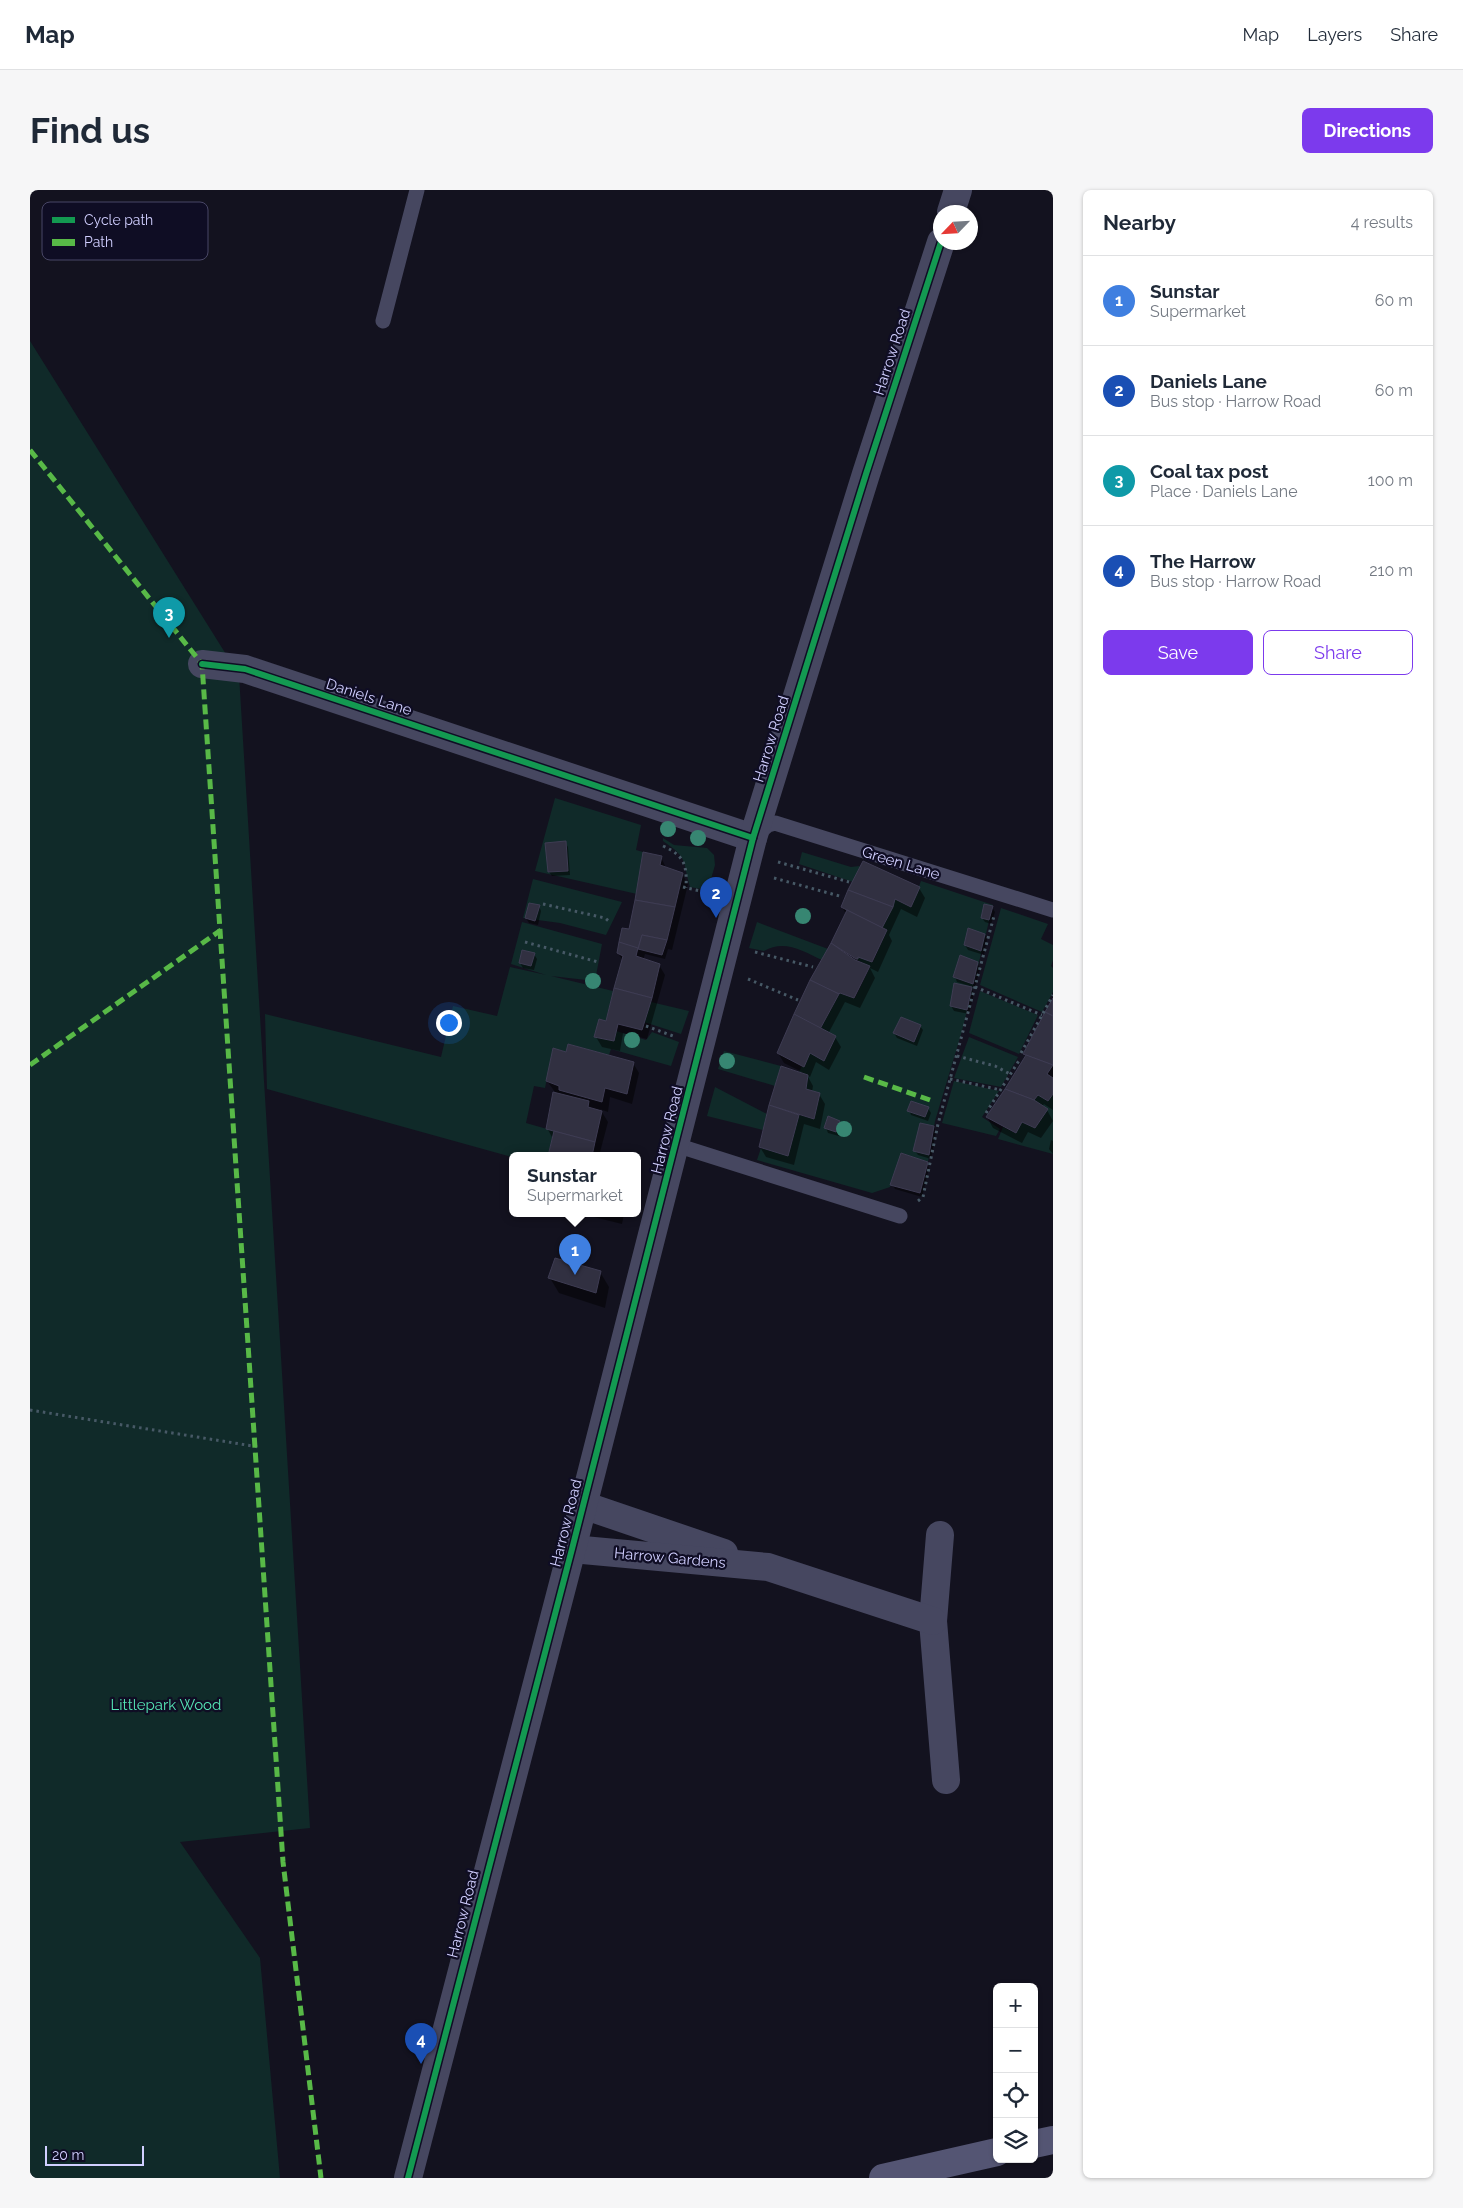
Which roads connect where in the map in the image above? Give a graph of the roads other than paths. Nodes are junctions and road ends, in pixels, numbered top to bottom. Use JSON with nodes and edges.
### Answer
{"nodes":[{"id":1,"x":417,"y":190,"type":"edge"},
{"id":2,"x":958,"y":190,"type":"edge"},
{"id":3,"x":953,"y":205,"type":"edge"},
{"id":4,"x":938,"y":250,"type":"edge"},
{"id":5,"x":382,"y":321,"type":"dead end"},
{"id":6,"x":202,"y":664,"type":"dead end"},
{"id":7,"x":754,"y":838,"type":"junction"},
{"id":8,"x":1053,"y":910,"type":"edge"},
{"id":9,"x":676,"y":1144,"type":"junction"},
{"id":10,"x":900,"y":1216,"type":"road end"},
{"id":11,"x":583,"y":1505,"type":"junction"},
{"id":12,"x":940,"y":1535,"type":"dead end"},
{"id":13,"x":572,"y":1549,"type":"junction"},
{"id":14,"x":768,"y":1567,"type":"junction"},
{"id":15,"x":933,"y":1621,"type":"junction"},
{"id":16,"x":946,"y":1780,"type":"dead end"},
{"id":17,"x":1053,"y":2140,"type":"edge"},
{"id":18,"x":1038,"y":2143,"type":"edge"},
{"id":19,"x":993,"y":2153,"type":"edge"},
{"id":20,"x":408,"y":2178,"type":"edge"},
{"id":21,"x":883,"y":2178,"type":"edge"}],
"edges":[{"from":1,"to":5,"type":"lane"},
{"from":2,"to":3,"type":"street"},
{"from":4,"to":7,"type":"street","name":"Harrow Road"},
{"from":6,"to":7,"type":"street","name":"Daniels Lane"},
{"from":7,"to":8,"type":"lane","name":"Green Lane"},
{"from":7,"to":9,"type":"street","name":"Harrow Road"},
{"from":9,"to":10,"type":"lane"},
{"from":9,"to":11,"type":"street","name":"Harrow Road"},
{"from":11,"to":13,"type":"street","name":"Harrow Road"},
{"from":11,"to":14,"type":"street","name":"Harrow Gardens"},
{"from":12,"to":15,"type":"street"},
{"from":13,"to":14,"type":"street","name":"Harrow Gardens"},
{"from":13,"to":20,"type":"street","name":"Harrow Road"},
{"from":14,"to":15,"type":"street","name":"Harrow Gardens"},
{"from":15,"to":16,"type":"street"},
{"from":17,"to":18,"type":"street"},
{"from":19,"to":21,"type":"street"}]}
